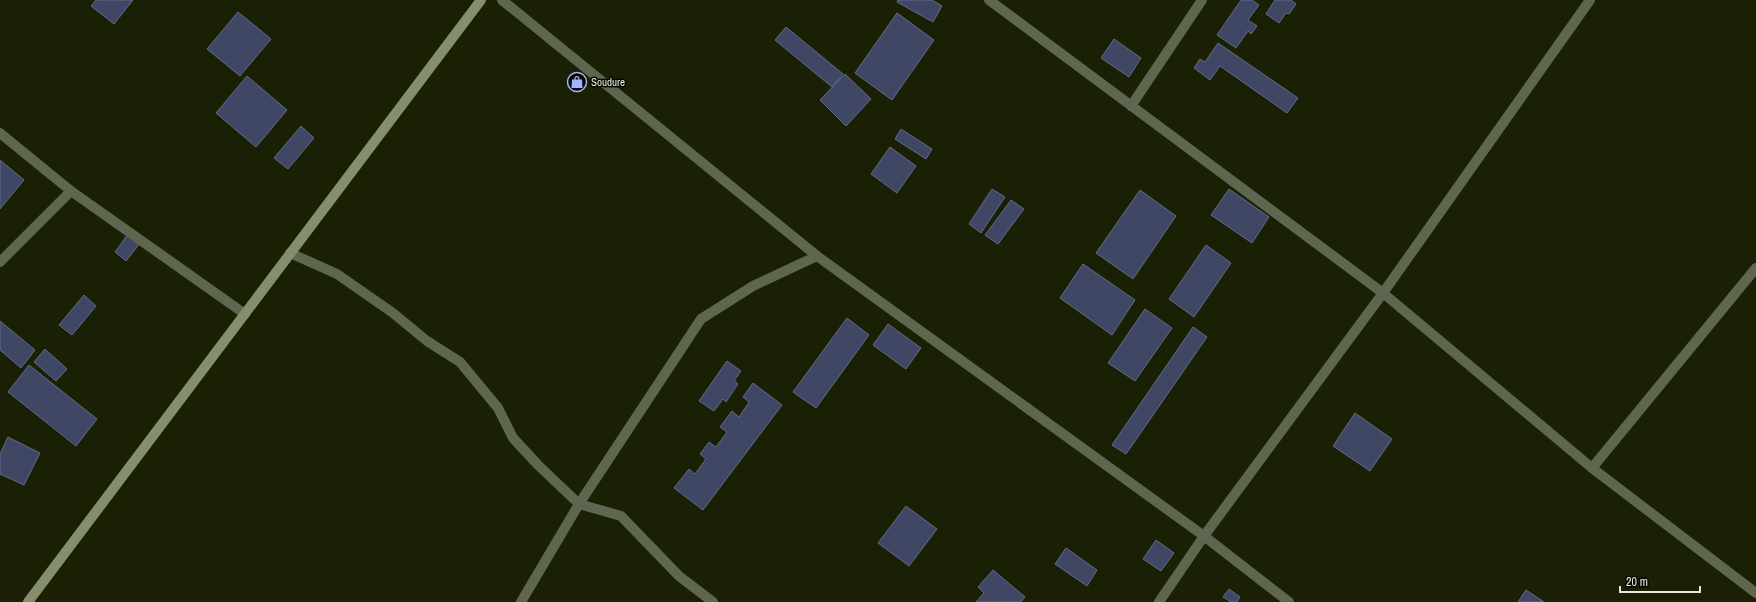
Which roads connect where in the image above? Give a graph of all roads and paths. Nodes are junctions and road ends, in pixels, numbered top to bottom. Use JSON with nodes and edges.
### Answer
{"nodes":[{"id":1,"x":481,"y":0,"type":"edge"},
{"id":2,"x":502,"y":0,"type":"edge"},
{"id":3,"x":989,"y":0,"type":"edge"},
{"id":4,"x":1202,"y":0,"type":"edge"},
{"id":5,"x":1590,"y":0,"type":"edge"},
{"id":6,"x":1131,"y":106,"type":"junction"},
{"id":7,"x":0,"y":133,"type":"edge"},
{"id":8,"x":71,"y":191,"type":"junction"},
{"id":9,"x":290,"y":253,"type":"junction"},
{"id":10,"x":817,"y":256,"type":"junction"},
{"id":11,"x":0,"y":262,"type":"edge"},
{"id":12,"x":1756,"y":268,"type":"edge"},
{"id":13,"x":1383,"y":293,"type":"junction"},
{"id":14,"x":245,"y":314,"type":"junction"},
{"id":15,"x":1592,"y":468,"type":"junction"},
{"id":16,"x":579,"y":504,"type":"junction"},
{"id":17,"x":1204,"y":536,"type":"junction"},
{"id":18,"x":1756,"y":593,"type":"edge"},
{"id":19,"x":28,"y":602,"type":"edge"},
{"id":20,"x":521,"y":602,"type":"edge"},
{"id":21,"x":713,"y":602,"type":"edge"},
{"id":22,"x":1158,"y":602,"type":"edge"},
{"id":23,"x":1289,"y":602,"type":"edge"}],
"edges":[{"from":1,"to":9,"type":"street"},
{"from":2,"to":10,"type":"street"},
{"from":3,"to":6,"type":"street"},
{"from":4,"to":6,"type":"street"},
{"from":5,"to":13,"type":"street"},
{"from":6,"to":13,"type":"street"},
{"from":7,"to":8,"type":"street"},
{"from":8,"to":11,"type":"street"},
{"from":8,"to":14,"type":"street"},
{"from":9,"to":14,"type":"street"},
{"from":9,"to":16,"type":"street"},
{"from":10,"to":16,"type":"street"},
{"from":10,"to":17,"type":"street"},
{"from":12,"to":15,"type":"street"},
{"from":13,"to":15,"type":"street"},
{"from":13,"to":17,"type":"street"},
{"from":14,"to":19,"type":"street"},
{"from":15,"to":18,"type":"street"},
{"from":16,"to":20,"type":"street"},
{"from":16,"to":21,"type":"street"},
{"from":17,"to":22,"type":"street"},
{"from":17,"to":23,"type":"street"}]}
